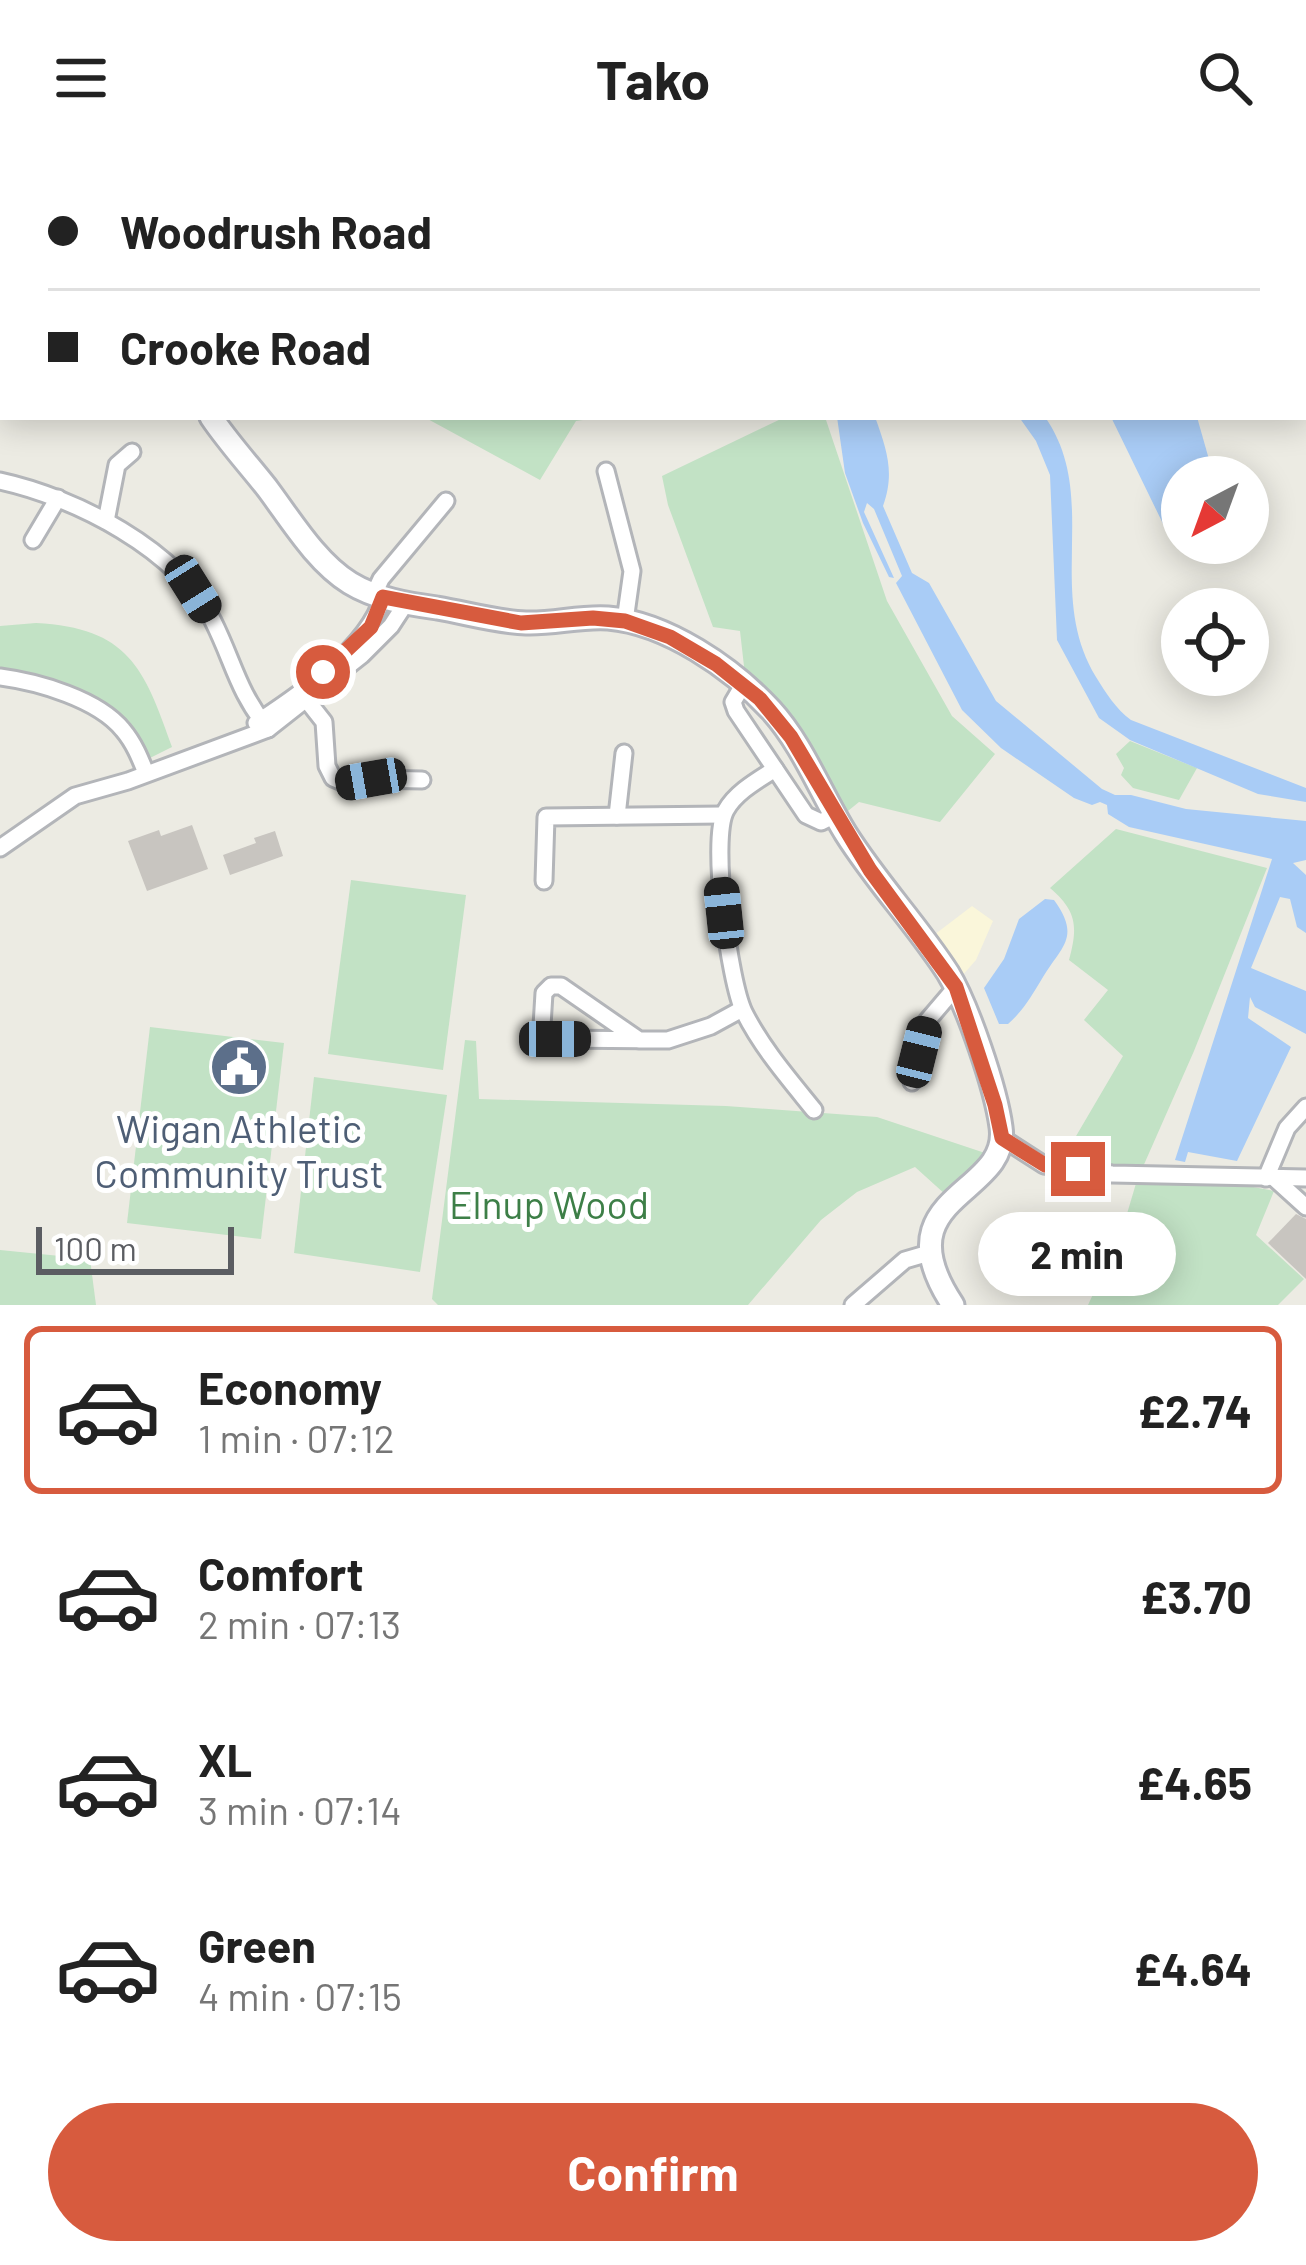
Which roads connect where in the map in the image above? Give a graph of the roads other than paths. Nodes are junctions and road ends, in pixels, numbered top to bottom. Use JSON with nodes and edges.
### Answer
{"nodes":[{"id":1,"x":213,"y":420,"type":"edge"},
{"id":2,"x":132,"y":452,"type":"dead end"},
{"id":3,"x":604,"y":479,"type":"dead end"},
{"id":4,"x":0,"y":481,"type":"edge"},
{"id":5,"x":58,"y":497,"type":"junction"},
{"id":6,"x":446,"y":500,"type":"dead end"},
{"id":7,"x":106,"y":521,"type":"junction"},
{"id":8,"x":33,"y":540,"type":"dead end"},
{"id":9,"x":378,"y":596,"type":"junction"},
{"id":10,"x":406,"y":603,"type":"junction"},
{"id":11,"x":625,"y":621,"type":"junction"},
{"id":12,"x":0,"y":677,"type":"edge"},
{"id":13,"x":743,"y":686,"type":"junction"},
{"id":14,"x":304,"y":696,"type":"junction"},
{"id":15,"x":264,"y":724,"type":"junction"},
{"id":16,"x":624,"y":753,"type":"dead end"},
{"id":17,"x":776,"y":769,"type":"junction"},
{"id":18,"x":146,"y":773,"type":"junction"},
{"id":19,"x":411,"y":783,"type":"dead end"},
{"id":20,"x":722,"y":815,"type":"junction"},
{"id":21,"x":835,"y":815,"type":"junction"},
{"id":22,"x":617,"y":816,"type":"junction"},
{"id":23,"x":0,"y":848,"type":"edge"},
{"id":24,"x":544,"y":881,"type":"dead end"},
{"id":25,"x":956,"y":987,"type":"junction"},
{"id":26,"x":742,"y":1009,"type":"junction"},
{"id":27,"x":639,"y":1040,"type":"junction"},
{"id":28,"x":911,"y":1082,"type":"dead end"},
{"id":29,"x":1306,"y":1107,"type":"edge"},
{"id":30,"x":814,"y":1110,"type":"dead end"},
{"id":31,"x":1002,"y":1138,"type":"junction"},
{"id":32,"x":1270,"y":1178,"type":"junction"},
{"id":33,"x":1306,"y":1178,"type":"edge"},
{"id":34,"x":1306,"y":1207,"type":"edge"},
{"id":35,"x":929,"y":1252,"type":"junction"},
{"id":36,"x":853,"y":1305,"type":"edge"},
{"id":37,"x":953,"y":1305,"type":"edge"}],
"edges":[{"from":1,"to":9,"type":"main road"},
{"from":2,"to":7,"type":"street"},
{"from":3,"to":11,"type":"street"},
{"from":4,"to":5,"type":"street"},
{"from":5,"to":7,"type":"street"},
{"from":5,"to":8,"type":"street"},
{"from":6,"to":9,"type":"street"},
{"from":7,"to":15,"type":"street"},
{"from":9,"to":10,"type":"main road"},
{"from":9,"to":14,"type":"street"},
{"from":10,"to":11,"type":"main road"},
{"from":10,"to":14,"type":"street"},
{"from":11,"to":13,"type":"main road"},
{"from":12,"to":18,"type":"street"},
{"from":13,"to":17,"type":"street"},
{"from":13,"to":21,"type":"main road"},
{"from":14,"to":15,"type":"street"},
{"from":14,"to":19,"type":"street"},
{"from":15,"to":18,"type":"street"},
{"from":16,"to":22,"type":"street"},
{"from":17,"to":20,"type":"street"},
{"from":17,"to":21,"type":"street"},
{"from":18,"to":23,"type":"street"},
{"from":20,"to":22,"type":"street"},
{"from":20,"to":26,"type":"street"},
{"from":21,"to":25,"type":"main road"},
{"from":22,"to":24,"type":"street"},
{"from":25,"to":28,"type":"street"},
{"from":25,"to":31,"type":"main road"},
{"from":26,"to":27,"type":"street"},
{"from":26,"to":30,"type":"street"},
{"from":27,"to":27,"type":"street"},
{"from":29,"to":32,"type":"street"},
{"from":31,"to":32,"type":"street"},
{"from":31,"to":35,"type":"main road"},
{"from":32,"to":33,"type":"street"},
{"from":32,"to":34,"type":"street"},
{"from":35,"to":36,"type":"street"},
{"from":35,"to":37,"type":"main road"}]}
